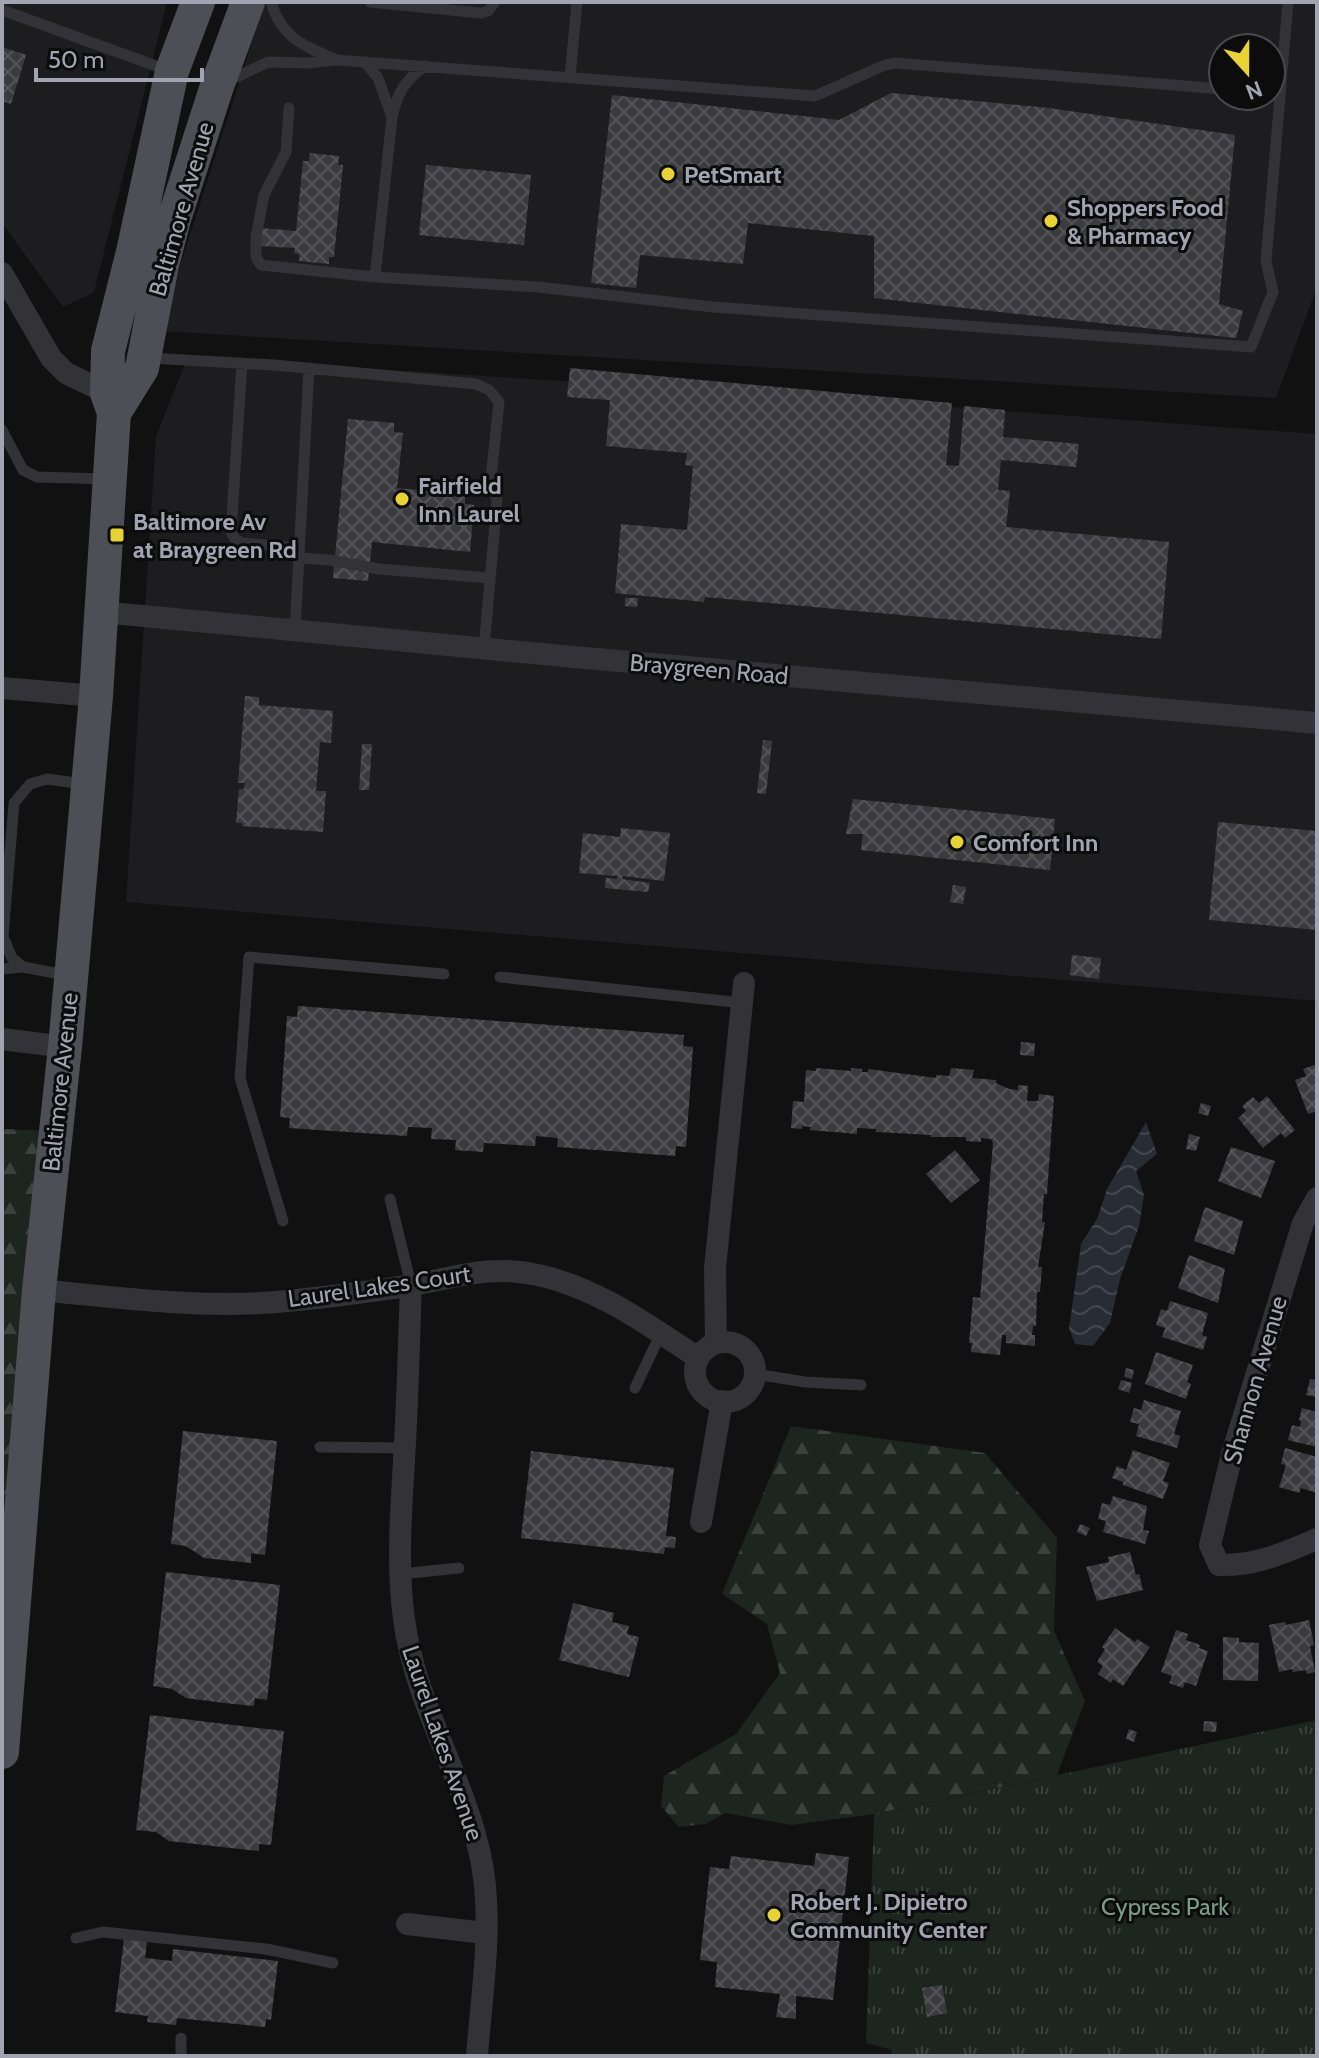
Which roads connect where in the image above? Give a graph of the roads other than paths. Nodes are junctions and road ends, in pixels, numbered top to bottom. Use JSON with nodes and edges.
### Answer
{"nodes":[{"id":1,"x":198,"y":2,"type":"edge"},
{"id":2,"x":248,"y":2,"type":"edge"},
{"id":3,"x":271,"y":2,"type":"edge"},
{"id":4,"x":370,"y":2,"type":"edge"},
{"id":5,"x":495,"y":2,"type":"edge"},
{"id":6,"x":577,"y":2,"type":"edge"},
{"id":7,"x":1288,"y":2,"type":"edge"},
{"id":8,"x":2,"y":10,"type":"edge"},
{"id":9,"x":1284,"y":32,"type":"edge"},
{"id":10,"x":336,"y":60,"type":"junction"},
{"id":11,"x":365,"y":62,"type":"junction"},
{"id":12,"x":425,"y":66,"type":"junction"},
{"id":13,"x":172,"y":71,"type":"junction"},
{"id":14,"x":570,"y":77,"type":"junction"},
{"id":15,"x":217,"y":86,"type":"junction"},
{"id":16,"x":1207,"y":88,"type":"edge"},
{"id":17,"x":289,"y":108,"type":"dead end"},
{"id":18,"x":1275,"y":112,"type":"edge"},
{"id":19,"x":392,"y":117,"type":"junction"},
{"id":20,"x":174,"y":219,"type":"junction"},
{"id":21,"x":2,"y":273,"type":"edge"},
{"id":22,"x":375,"y":277,"type":"junction"},
{"id":23,"x":144,"y":358,"type":"junction"},
{"id":24,"x":242,"y":363,"type":"junction"},
{"id":25,"x":309,"y":368,"type":"junction"},
{"id":26,"x":111,"y":403,"type":"junction"},
{"id":27,"x":2,"y":430,"type":"edge"},
{"id":28,"x":110,"y":479,"type":"junction"},
{"id":29,"x":299,"y":553,"type":"junction"},
{"id":30,"x":490,"y":578,"type":"junction"},
{"id":31,"x":101,"y":612,"type":"junction"},
{"id":32,"x":295,"y":631,"type":"junction"},
{"id":33,"x":484,"y":649,"type":"junction"},
{"id":34,"x":2,"y":688,"type":"edge"},
{"id":35,"x":96,"y":696,"type":"junction"},
{"id":36,"x":1317,"y":723,"type":"edge"},
{"id":37,"x":88,"y":785,"type":"junction"},
{"id":38,"x":23,"y":967,"type":"junction"},
{"id":39,"x":2,"y":969,"type":"edge"},
{"id":40,"x":444,"y":974,"type":"dead end"},
{"id":41,"x":71,"y":975,"type":"junction"},
{"id":42,"x":500,"y":977,"type":"dead end"},
{"id":43,"x":744,"y":993,"type":"joint"},
{"id":44,"x":2,"y":1039,"type":"edge"},
{"id":45,"x":65,"y":1047,"type":"junction"},
{"id":46,"x":1317,"y":1198,"type":"edge"},
{"id":47,"x":390,"y":1199,"type":"dead end"},
{"id":48,"x":283,"y":1221,"type":"dead end"},
{"id":49,"x":411,"y":1285,"type":"junction"},
{"id":50,"x":39,"y":1290,"type":"junction"},
{"id":51,"x":661,"y":1333,"type":"junction"},
{"id":52,"x":716,"y":1343,"type":"junction"},
{"id":53,"x":698,"y":1358,"type":"junction"},
{"id":54,"x":755,"y":1374,"type":"junction"},
{"id":55,"x":861,"y":1385,"type":"dead end"},
{"id":56,"x":635,"y":1388,"type":"dead end"},
{"id":57,"x":722,"y":1401,"type":"junction"},
{"id":58,"x":320,"y":1447,"type":"dead end"},
{"id":59,"x":405,"y":1448,"type":"junction"},
{"id":60,"x":701,"y":1522,"type":"dead end"},
{"id":61,"x":1317,"y":1539,"type":"edge"},
{"id":62,"x":459,"y":1568,"type":"dead end"},
{"id":63,"x":401,"y":1574,"type":"junction"},
{"id":64,"x":2,"y":1752,"type":"edge"},
{"id":65,"x":407,"y":1924,"type":"dead end"},
{"id":66,"x":485,"y":1933,"type":"junction"},
{"id":67,"x":76,"y":1938,"type":"dead end"},
{"id":68,"x":333,"y":1963,"type":"dead end"},
{"id":69,"x":181,"y":2038,"type":"dead end"},
{"id":70,"x":181,"y":2056,"type":"edge"},
{"id":71,"x":477,"y":2056,"type":"edge"}],
"edges":[{"from":1,"to":13,"type":"main road","name":"Baltimore Avenue"},
{"from":2,"to":15,"type":"main road","name":"Baltimore Avenue"},
{"from":3,"to":10,"type":"lane"},
{"from":4,"to":5,"type":"lane"},
{"from":6,"to":14,"type":"lane"},
{"from":7,"to":9,"type":"lane"},
{"from":8,"to":13,"type":"lane"},
{"from":10,"to":11,"type":"lane"},
{"from":10,"to":15,"type":"lane"},
{"from":11,"to":12,"type":"lane"},
{"from":11,"to":19,"type":"lane"},
{"from":12,"to":14,"type":"lane"},
{"from":12,"to":19,"type":"lane"},
{"from":13,"to":20,"type":"main road"},
{"from":13,"to":26,"type":"main road","name":"Baltimore Avenue"},
{"from":14,"to":16,"type":"lane"},
{"from":15,"to":20,"type":"main road","name":"Baltimore Avenue"},
{"from":17,"to":22,"type":"lane"},
{"from":18,"to":22,"type":"lane"},
{"from":19,"to":22,"type":"lane"},
{"from":20,"to":23,"type":"main road","name":"Baltimore Avenue"},
{"from":21,"to":26,"type":"street"},
{"from":23,"to":24,"type":"lane"},
{"from":23,"to":26,"type":"main road","name":"Baltimore Avenue"},
{"from":24,"to":25,"type":"lane"},
{"from":24,"to":29,"type":"lane"},
{"from":25,"to":29,"type":"lane"},
{"from":25,"to":30,"type":"lane"},
{"from":26,"to":28,"type":"main road","name":"Baltimore Avenue"},
{"from":27,"to":28,"type":"lane"},
{"from":28,"to":31,"type":"main road","name":"Baltimore Avenue"},
{"from":29,"to":30,"type":"lane"},
{"from":29,"to":32,"type":"lane"},
{"from":30,"to":33,"type":"lane"},
{"from":31,"to":32,"type":"street","name":"Braygreen Road"},
{"from":31,"to":35,"type":"main road","name":"Baltimore Avenue"},
{"from":32,"to":33,"type":"street","name":"Braygreen Road"},
{"from":33,"to":36,"type":"street","name":"Braygreen Road"},
{"from":34,"to":35,"type":"street"},
{"from":35,"to":37,"type":"main road","name":"Baltimore Avenue"},
{"from":37,"to":38,"type":"lane"},
{"from":37,"to":41,"type":"main road","name":"Baltimore Avenue"},
{"from":38,"to":39,"type":"lane"},
{"from":38,"to":41,"type":"lane"},
{"from":40,"to":48,"type":"lane"},
{"from":41,"to":45,"type":"main road","name":"Baltimore Avenue"},
{"from":42,"to":43,"type":"lane"},
{"from":43,"to":52,"type":"street"},
{"from":44,"to":45,"type":"street"},
{"from":45,"to":50,"type":"main road","name":"Baltimore Avenue"},
{"from":46,"to":61,"type":"street","name":"Shannon Avenue"},
{"from":47,"to":49,"type":"lane"},
{"from":49,"to":50,"type":"street","name":"Laurel Lakes Court"},
{"from":49,"to":51,"type":"street","name":"Laurel Lakes Court"},
{"from":49,"to":59,"type":"street","name":"Laurel Lakes Avenue"},
{"from":50,"to":64,"type":"main road","name":"Baltimore Avenue"},
{"from":51,"to":53,"type":"street","name":"Laurel Lakes Court"},
{"from":51,"to":56,"type":"lane"},
{"from":52,"to":53,"type":"street"},
{"from":52,"to":54,"type":"street"},
{"from":53,"to":57,"type":"street"},
{"from":54,"to":55,"type":"lane"},
{"from":54,"to":57,"type":"street"},
{"from":57,"to":60,"type":"street"},
{"from":58,"to":59,"type":"lane"},
{"from":59,"to":63,"type":"street","name":"Laurel Lakes Avenue"},
{"from":62,"to":63,"type":"lane"},
{"from":63,"to":66,"type":"street","name":"Laurel Lakes Avenue"},
{"from":65,"to":66,"type":"street"},
{"from":66,"to":71,"type":"street","name":"Laurel Lakes Avenue"},
{"from":67,"to":68,"type":"lane"},
{"from":69,"to":70,"type":"lane"}]}
